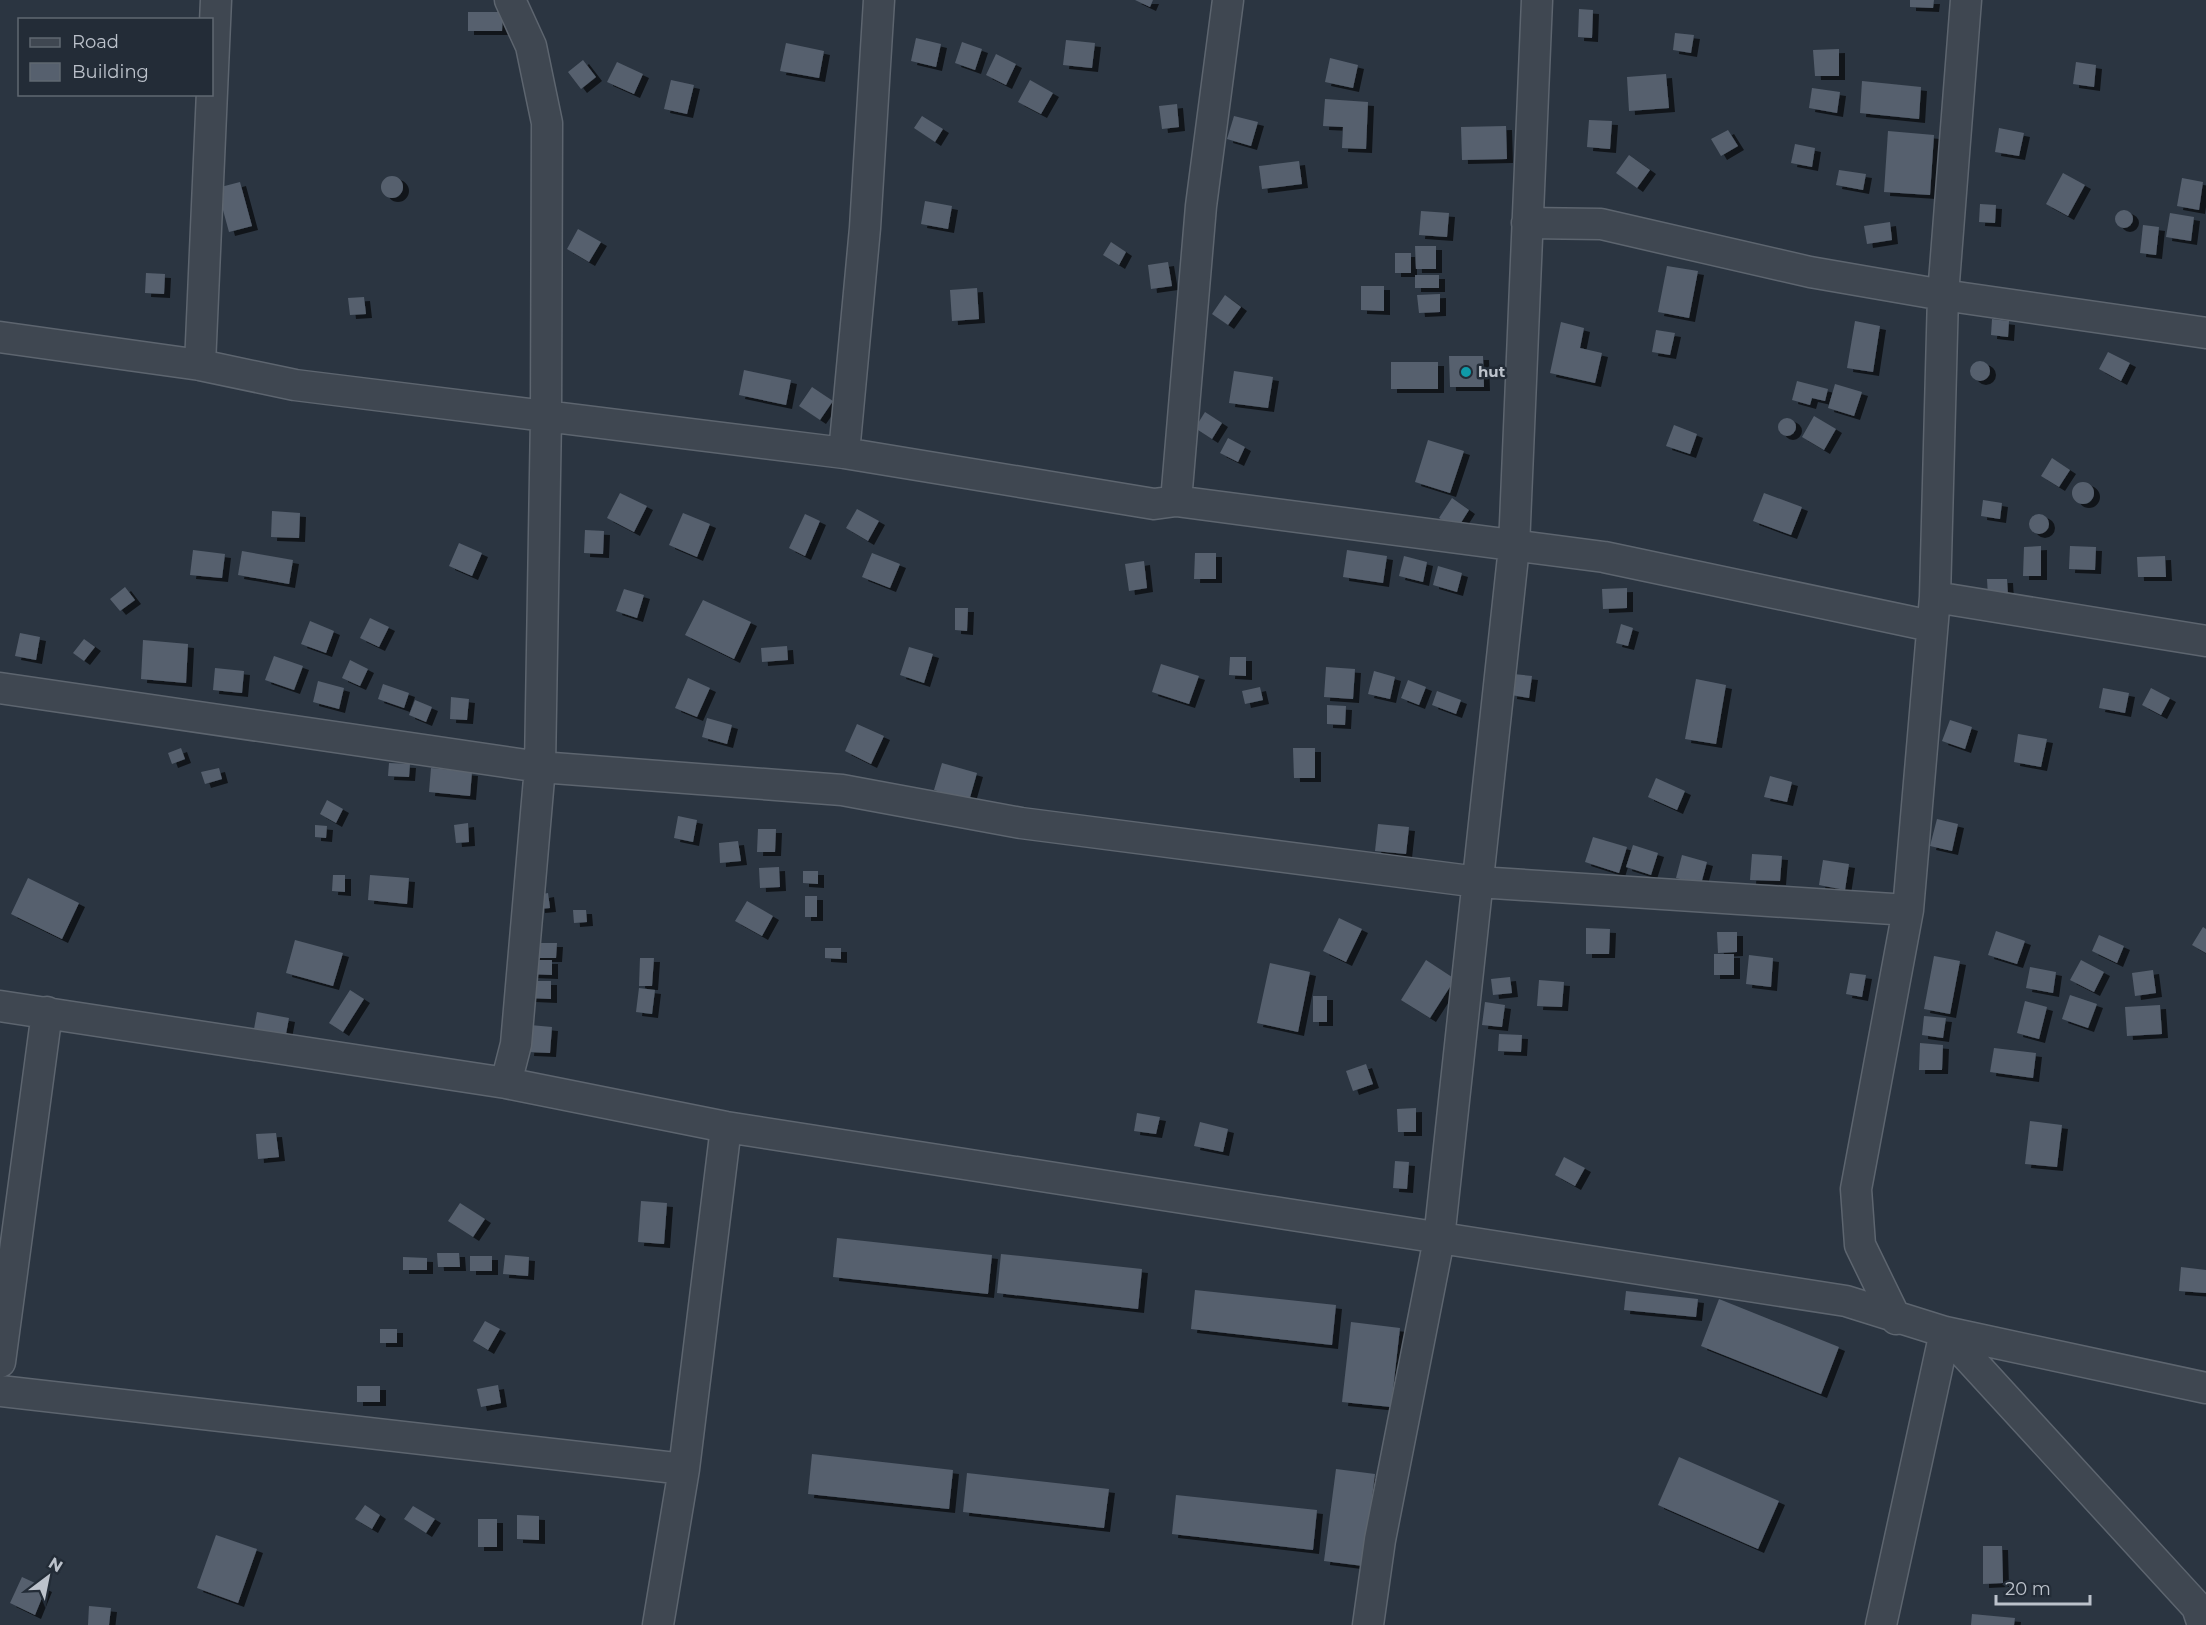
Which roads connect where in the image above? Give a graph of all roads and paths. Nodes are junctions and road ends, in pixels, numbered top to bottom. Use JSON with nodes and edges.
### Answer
{"nodes":[{"id":1,"x":216,"y":0,"type":"edge"},
{"id":2,"x":510,"y":0,"type":"edge"},
{"id":3,"x":879,"y":0,"type":"edge"},
{"id":4,"x":1228,"y":0,"type":"edge"},
{"id":5,"x":1537,"y":0,"type":"edge"},
{"id":6,"x":1966,"y":0,"type":"edge"},
{"id":7,"x":213,"y":68,"type":"edge"},
{"id":8,"x":212,"y":96,"type":"edge"},
{"id":9,"x":1527,"y":223,"type":"junction"},
{"id":10,"x":1943,"y":295,"type":"junction"},
{"id":11,"x":2206,"y":333,"type":"edge"},
{"id":12,"x":0,"y":337,"type":"edge"},
{"id":13,"x":200,"y":365,"type":"junction"},
{"id":14,"x":546,"y":417,"type":"junction"},
{"id":15,"x":844,"y":453,"type":"junction"},
{"id":16,"x":1176,"y":501,"type":"junction"},
{"id":17,"x":1514,"y":547,"type":"junction"},
{"id":18,"x":1933,"y":611,"type":"junction"},
{"id":19,"x":2206,"y":641,"type":"edge"},
{"id":20,"x":0,"y":688,"type":"edge"},
{"id":21,"x":540,"y":767,"type":"junction"},
{"id":22,"x":1478,"y":882,"type":"junction"},
{"id":23,"x":1908,"y":910,"type":"junction"},
{"id":24,"x":0,"y":1006,"type":"edge"},
{"id":25,"x":47,"y":1012,"type":"junction"},
{"id":26,"x":506,"y":1083,"type":"junction"},
{"id":27,"x":726,"y":1127,"type":"junction"},
{"id":28,"x":1439,"y":1239,"type":"junction"},
{"id":29,"x":1896,"y":1319,"type":"junction"},
{"id":30,"x":1945,"y":1332,"type":"junction"},
{"id":31,"x":0,"y":1362,"type":"edge"},
{"id":32,"x":2206,"y":1388,"type":"edge"},
{"id":33,"x":0,"y":1391,"type":"edge"},
{"id":34,"x":684,"y":1469,"type":"junction"},
{"id":35,"x":658,"y":1625,"type":"edge"},
{"id":36,"x":1368,"y":1625,"type":"edge"},
{"id":37,"x":1881,"y":1625,"type":"edge"},
{"id":38,"x":2202,"y":1625,"type":"edge"}],
"edges":[{"from":1,"to":7,"type":"street"},
{"from":2,"to":14,"type":"street"},
{"from":3,"to":15,"type":"street"},
{"from":4,"to":16,"type":"street"},
{"from":5,"to":9,"type":"street"},
{"from":6,"to":10,"type":"street"},
{"from":8,"to":13,"type":"street"},
{"from":9,"to":10,"type":"street"},
{"from":9,"to":17,"type":"street"},
{"from":10,"to":11,"type":"street"},
{"from":10,"to":18,"type":"street"},
{"from":12,"to":13,"type":"street"},
{"from":13,"to":14,"type":"street"},
{"from":14,"to":15,"type":"street"},
{"from":14,"to":21,"type":"street"},
{"from":15,"to":16,"type":"street"},
{"from":16,"to":17,"type":"street"},
{"from":17,"to":18,"type":"street"},
{"from":17,"to":22,"type":"street"},
{"from":18,"to":19,"type":"street"},
{"from":18,"to":23,"type":"street"},
{"from":20,"to":21,"type":"street"},
{"from":21,"to":22,"type":"street"},
{"from":21,"to":26,"type":"street"},
{"from":22,"to":23,"type":"street"},
{"from":22,"to":28,"type":"street"},
{"from":23,"to":29,"type":"street"},
{"from":24,"to":25,"type":"street"},
{"from":25,"to":26,"type":"street"},
{"from":25,"to":31,"type":"street"},
{"from":26,"to":27,"type":"street"},
{"from":27,"to":28,"type":"street"},
{"from":27,"to":34,"type":"street"},
{"from":28,"to":29,"type":"street"},
{"from":28,"to":36,"type":"street"},
{"from":29,"to":30,"type":"street"},
{"from":30,"to":32,"type":"street"},
{"from":30,"to":37,"type":"street"},
{"from":30,"to":38,"type":"street"},
{"from":33,"to":34,"type":"street"},
{"from":34,"to":35,"type":"street"}]}
